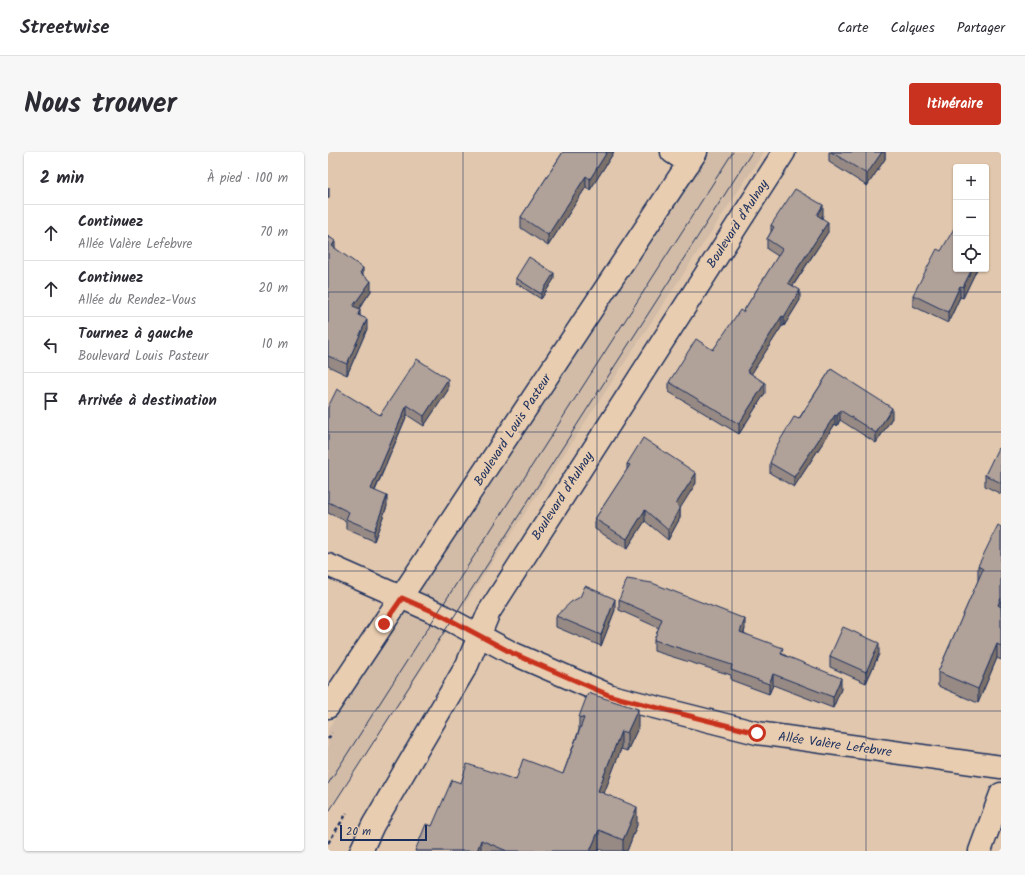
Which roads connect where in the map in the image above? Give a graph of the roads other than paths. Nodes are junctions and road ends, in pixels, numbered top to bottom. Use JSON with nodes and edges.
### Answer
{"nodes":[{"id":1,"x":784,"y":152,"type":"edge"},
{"id":2,"x":686,"y":156,"type":"edge"},
{"id":3,"x":328,"y":565,"type":"edge"},
{"id":4,"x":402,"y":598,"type":"junction"},
{"id":5,"x":476,"y":634,"type":"junction"},
{"id":6,"x":328,"y":707,"type":"edge"},
{"id":7,"x":1001,"y":767,"type":"edge"},
{"id":8,"x":1001,"y":794,"type":"edge"},
{"id":9,"x":361,"y":851,"type":"edge"},
{"id":10,"x":980,"y":851,"type":"edge"}],
"edges":[{"from":1,"to":5,"type":"street","name":"Boulevard d'Aulnay"},
{"from":2,"to":4,"type":"street","name":"Boulevard Louis Pasteur"},
{"from":3,"to":4,"type":"street","name":"Allée Valère Lefebvre"},
{"from":4,"to":5,"type":"street","name":"Allée Valère Lefebvre"},
{"from":4,"to":6,"type":"street","name":"Boulevard Louis Pasteur"},
{"from":5,"to":7,"type":"street","name":"Allée Valère Lefebvre"},
{"from":5,"to":9,"type":"street","name":"Boulevard d'Aulnay"},
{"from":8,"to":10,"type":"street"}]}
